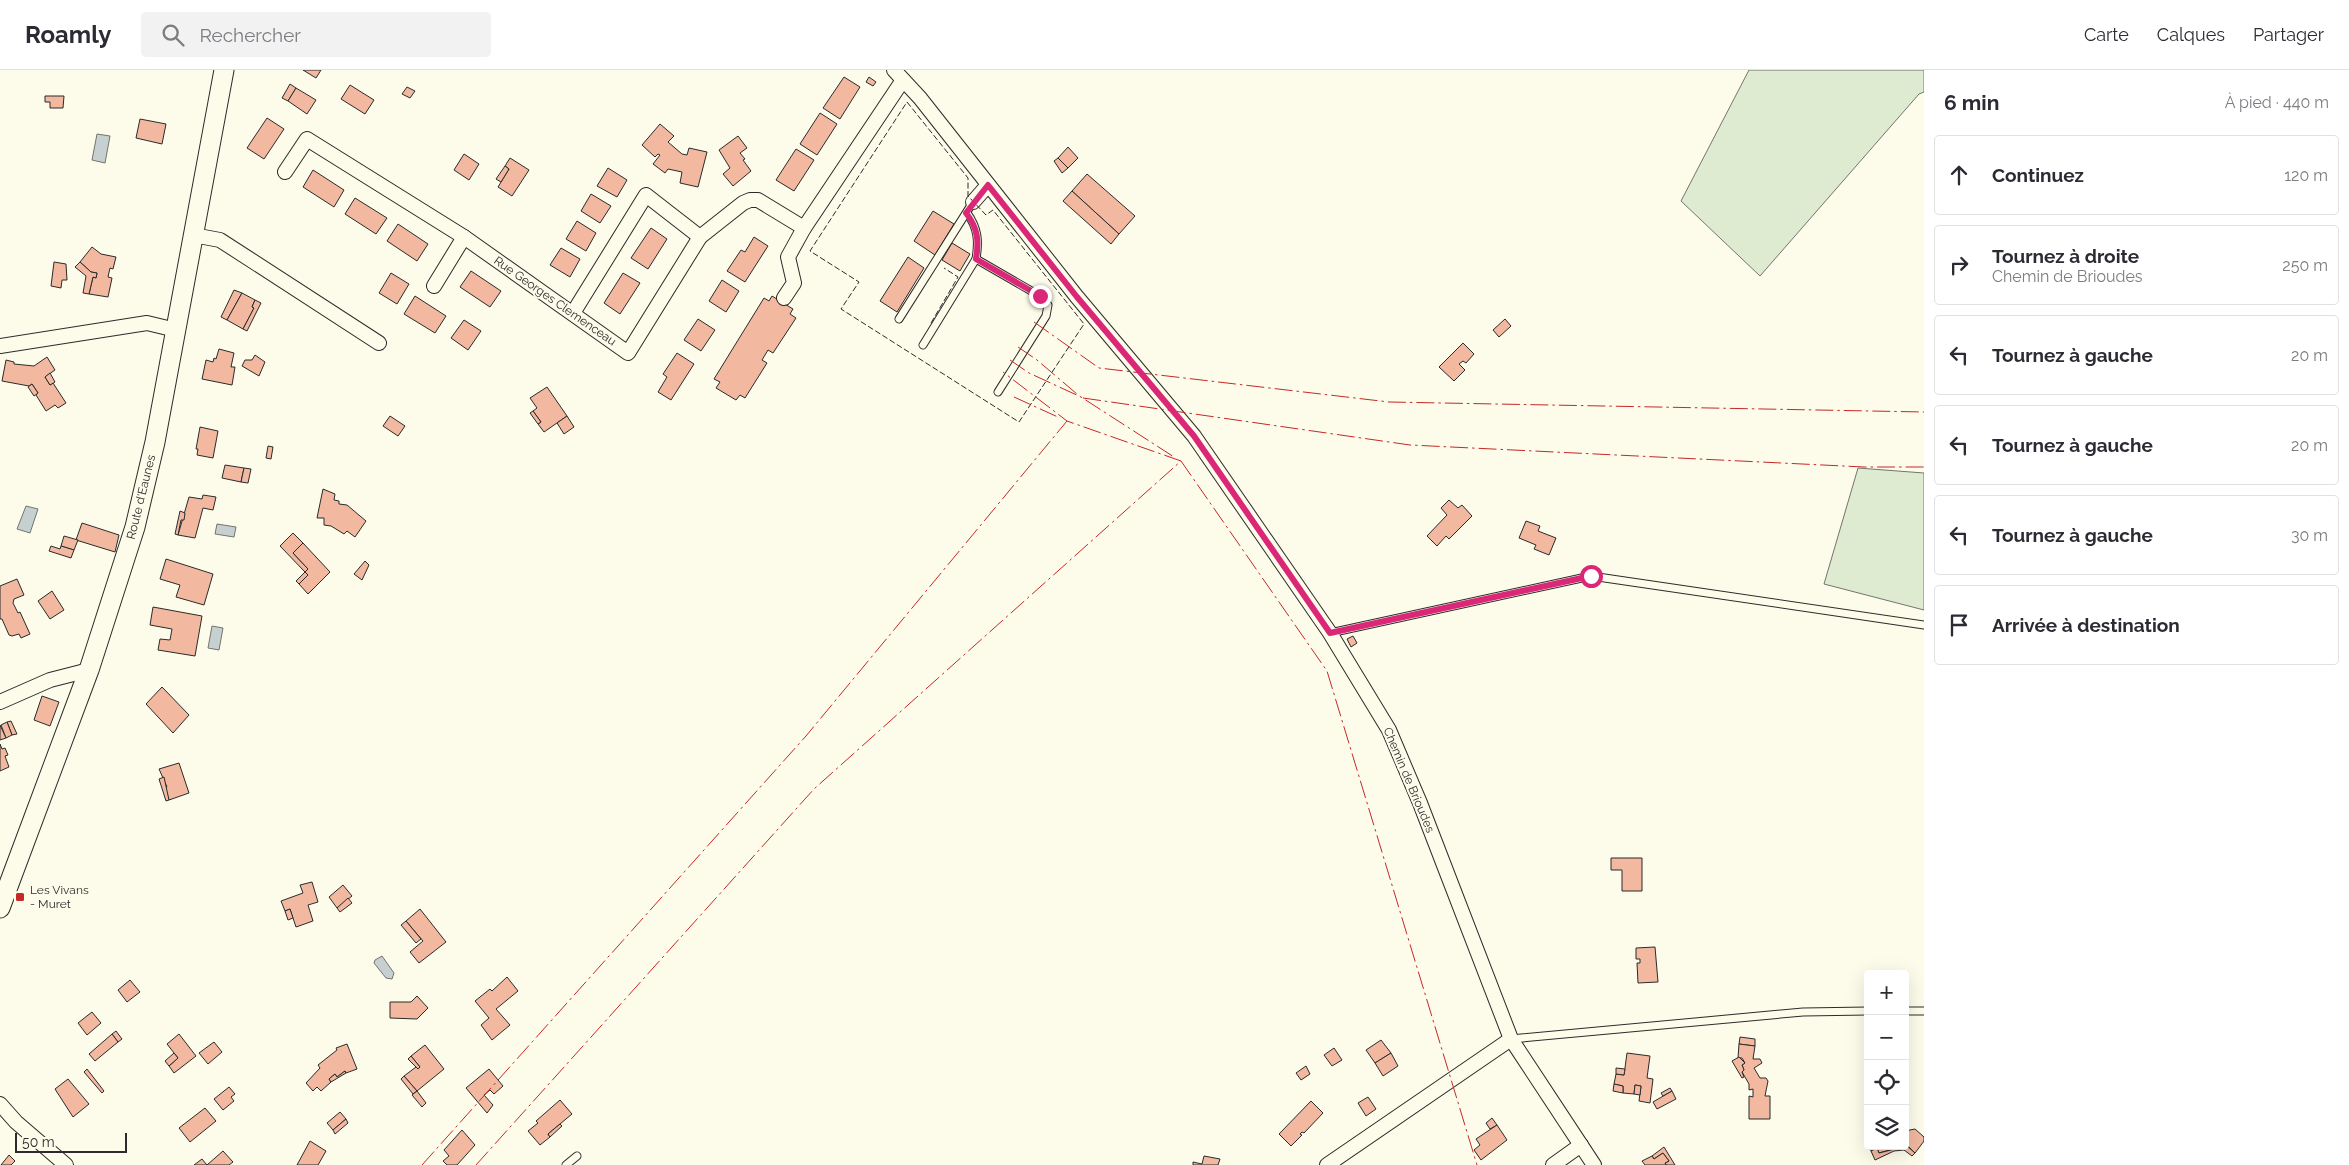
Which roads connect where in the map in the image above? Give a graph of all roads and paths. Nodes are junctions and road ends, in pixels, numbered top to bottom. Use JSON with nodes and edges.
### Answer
{"nodes":[{"id":1,"x":224,"y":70,"type":"edge"},
{"id":2,"x":898,"y":75,"type":"edge"},
{"id":3,"x":285,"y":172,"type":"dead end"},
{"id":4,"x":988,"y":185,"type":"junction"},
{"id":5,"x":970,"y":208,"type":"junction"},
{"id":6,"x":804,"y":228,"type":"junction"},
{"id":7,"x":194,"y":235,"type":"junction"},
{"id":8,"x":464,"y":237,"type":"junction"},
{"id":9,"x":700,"y":237,"type":"junction"},
{"id":10,"x":976,"y":259,"type":"junction"},
{"id":11,"x":434,"y":286,"type":"dead end"},
{"id":12,"x":784,"y":298,"type":"dead end"},
{"id":13,"x":573,"y":313,"type":"junction"},
{"id":14,"x":899,"y":320,"type":"dead end"},
{"id":15,"x":176,"y":330,"type":"junction"},
{"id":16,"x":379,"y":343,"type":"dead end"},
{"id":17,"x":923,"y":345,"type":"dead end"},
{"id":18,"x":0,"y":346,"type":"edge"},
{"id":19,"x":998,"y":392,"type":"dead end"},
{"id":20,"x":1924,"y":625,"type":"edge"},
{"id":21,"x":1330,"y":633,"type":"junction"},
{"id":22,"x":89,"y":670,"type":"junction"},
{"id":23,"x":0,"y":702,"type":"edge"},
{"id":24,"x":0,"y":908,"type":"edge"},
{"id":25,"x":1909,"y":1011,"type":"edge"},
{"id":26,"x":1924,"y":1011,"type":"edge"},
{"id":27,"x":1864,"y":1012,"type":"edge"},
{"id":28,"x":1511,"y":1040,"type":"junction"},
{"id":29,"x":0,"y":1104,"type":"edge"},
{"id":30,"x":1581,"y":1145,"type":"junction"},
{"id":31,"x":577,"y":1156,"type":"dead end"},
{"id":32,"x":66,"y":1165,"type":"edge"},
{"id":33,"x":566,"y":1165,"type":"edge"},
{"id":34,"x":1327,"y":1165,"type":"edge"},
{"id":35,"x":1553,"y":1165,"type":"edge"},
{"id":36,"x":1594,"y":1165,"type":"edge"}],
"edges":[{"from":1,"to":7,"type":"main road","name":"Route d'Eaunes"},
{"from":2,"to":4,"type":"street","name":"Chemin de Brioudes"},
{"from":2,"to":6,"type":"street"},
{"from":3,"to":8,"type":"street","name":"Rue Georges Clemenceau"},
{"from":4,"to":5,"type":"street"},
{"from":4,"to":21,"type":"street","name":"Chemin de Brioudes"},
{"from":5,"to":10,"type":"lane"},
{"from":5,"to":14,"type":"lane"},
{"from":6,"to":9,"type":"street","name":"Rue Georges Clemenceau"},
{"from":6,"to":12,"type":"street"},
{"from":7,"to":15,"type":"main road","name":"Route d'Eaunes"},
{"from":7,"to":16,"type":"street"},
{"from":8,"to":11,"type":"street"},
{"from":8,"to":13,"type":"street","name":"Rue Georges Clemenceau"},
{"from":9,"to":13,"type":"street","name":"Rue Georges Clemenceau"},
{"from":9,"to":13,"type":"street"},
{"from":10,"to":17,"type":"lane"},
{"from":10,"to":19,"type":"lane"},
{"from":15,"to":18,"type":"street"},
{"from":15,"to":22,"type":"main road","name":"Route d'Eaunes"},
{"from":20,"to":21,"type":"lane"},
{"from":21,"to":28,"type":"street","name":"Chemin de Brioudes"},
{"from":22,"to":23,"type":"street"},
{"from":22,"to":24,"type":"main road","name":"Route d'Eaunes"},
{"from":25,"to":26,"type":"lane"},
{"from":27,"to":28,"type":"lane"},
{"from":28,"to":30,"type":"street","name":"Chemin de Brioudes"},
{"from":28,"to":34,"type":"street"},
{"from":29,"to":32,"type":"street"},
{"from":30,"to":35,"type":"street"},
{"from":30,"to":36,"type":"street","name":"Chemin de Brioudes"},
{"from":31,"to":33,"type":"lane"}]}
